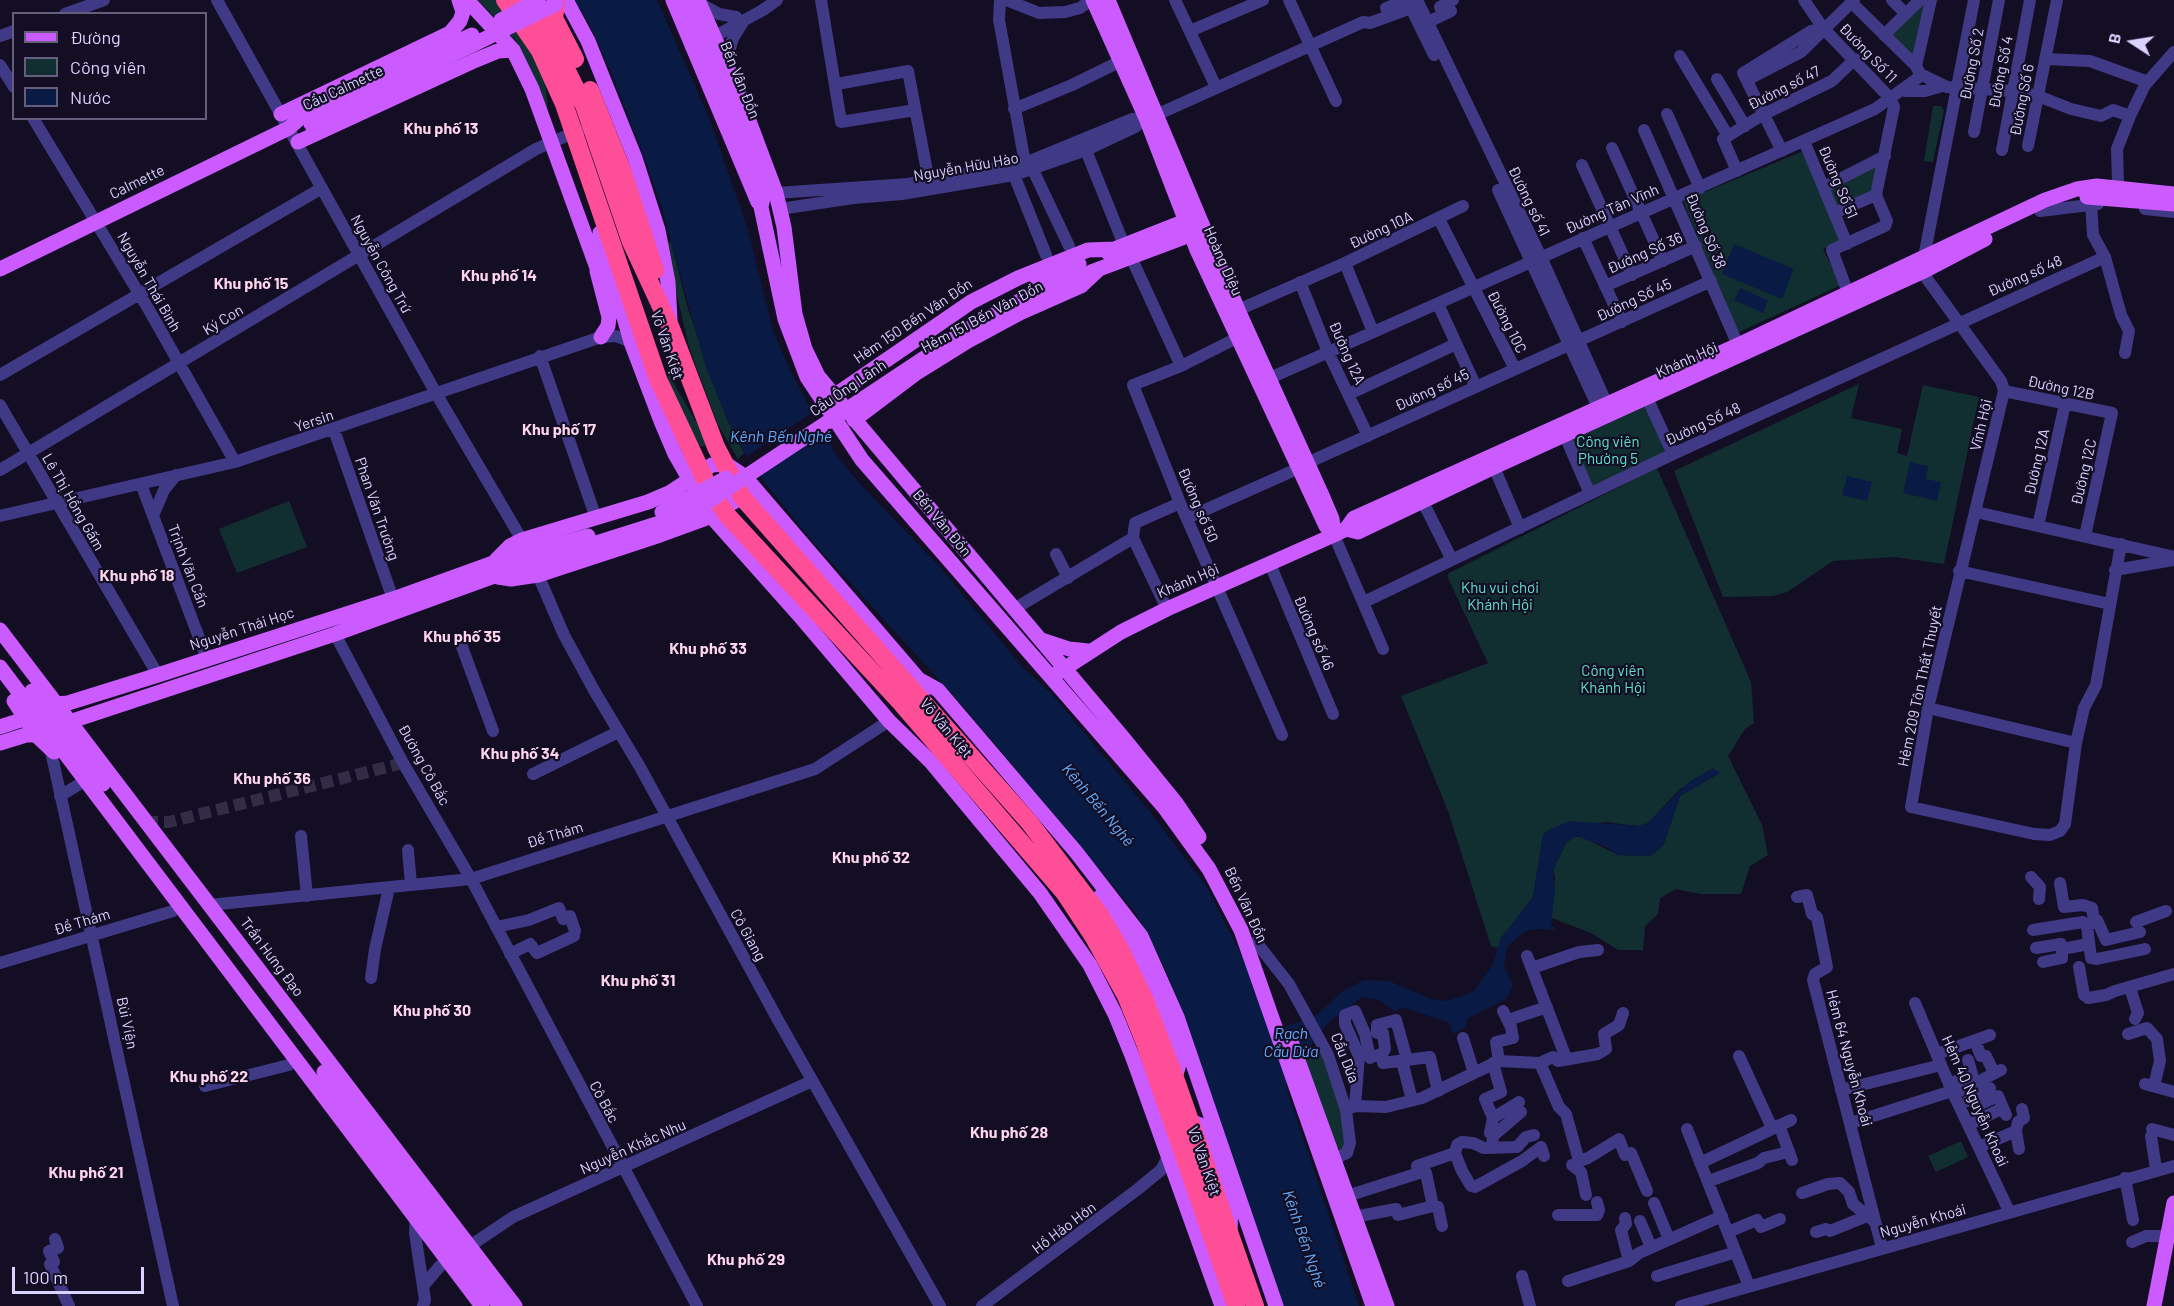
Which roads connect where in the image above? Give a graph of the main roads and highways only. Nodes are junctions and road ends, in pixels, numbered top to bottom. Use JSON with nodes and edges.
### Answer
{"nodes":[{"id":1,"x":459,"y":0,"type":"edge"},
{"id":2,"x":467,"y":0,"type":"edge"},
{"id":3,"x":505,"y":0,"type":"edge"},
{"id":4,"x":523,"y":0,"type":"edge"},
{"id":5,"x":531,"y":0,"type":"edge"},
{"id":6,"x":538,"y":0,"type":"edge"},
{"id":7,"x":673,"y":0,"type":"edge"},
{"id":8,"x":1092,"y":0,"type":"edge"},
{"id":9,"x":1108,"y":0,"type":"edge"},
{"id":10,"x":562,"y":1,"type":"edge"},
{"id":11,"x":694,"y":1,"type":"edge"},
{"id":12,"x":444,"y":36,"type":"junction"},
{"id":13,"x":709,"y":36,"type":"junction"},
{"id":14,"x":513,"y":50,"type":"junction"},
{"id":15,"x":459,"y":68,"type":"junction"},
{"id":16,"x":281,"y":114,"type":"road end"},
{"id":17,"x":1151,"y":116,"type":"junction"},
{"id":18,"x":308,"y":119,"type":"junction"},
{"id":19,"x":591,"y":125,"type":"junction"},
{"id":20,"x":289,"y":128,"type":"joint"},
{"id":21,"x":298,"y":142,"type":"road end"},
{"id":22,"x":2174,"y":194,"type":"edge"},
{"id":23,"x":596,"y":195,"type":"junction"},
{"id":24,"x":2082,"y":197,"type":"junction"},
{"id":25,"x":2174,"y":204,"type":"edge"},
{"id":26,"x":761,"y":207,"type":"junction"},
{"id":27,"x":1195,"y":226,"type":"junction"},
{"id":28,"x":1124,"y":250,"type":"junction"},
{"id":29,"x":1923,"y":265,"type":"junction"},
{"id":30,"x":597,"y":268,"type":"junction"},
{"id":31,"x":0,"y":269,"type":"edge"},
{"id":32,"x":1081,"y":269,"type":"junction"},
{"id":33,"x":1099,"y":269,"type":"junction"},
{"id":34,"x":616,"y":291,"type":"junction"},
{"id":35,"x":670,"y":326,"type":"junction"},
{"id":36,"x":601,"y":337,"type":"road end"},
{"id":37,"x":857,"y":380,"type":"junction"},
{"id":38,"x":834,"y":396,"type":"junction"},
{"id":39,"x":873,"y":406,"type":"junction"},
{"id":40,"x":1605,"y":411,"type":"junction"},
{"id":41,"x":854,"y":420,"type":"junction"},
{"id":42,"x":716,"y":447,"type":"junction"},
{"id":43,"x":675,"y":454,"type":"junction"},
{"id":44,"x":726,"y":464,"type":"junction"},
{"id":45,"x":1302,"y":466,"type":"junction"},
{"id":46,"x":695,"y":470,"type":"junction"},
{"id":47,"x":669,"y":493,"type":"junction"},
{"id":48,"x":748,"y":493,"type":"junction"},
{"id":49,"x":648,"y":502,"type":"junction"},
{"id":50,"x":716,"y":512,"type":"junction"},
{"id":51,"x":694,"y":523,"type":"junction"},
{"id":52,"x":723,"y":531,"type":"junction"},
{"id":53,"x":1337,"y":531,"type":"junction"},
{"id":54,"x":660,"y":535,"type":"junction"},
{"id":55,"x":505,"y":563,"type":"junction"},
{"id":56,"x":495,"y":577,"type":"junction"},
{"id":57,"x":0,"y":630,"type":"edge"},
{"id":58,"x":1040,"y":639,"type":"junction"},
{"id":59,"x":0,"y":648,"type":"edge"},
{"id":60,"x":1088,"y":651,"type":"junction"},
{"id":61,"x":208,"y":666,"type":"junction"},
{"id":62,"x":8,"y":673,"type":"edge"},
{"id":63,"x":1058,"y":673,"type":"junction"},
{"id":64,"x":920,"y":680,"type":"junction"},
{"id":65,"x":1085,"y":693,"type":"junction"},
{"id":66,"x":28,"y":714,"type":"edge"},
{"id":67,"x":52,"y":727,"type":"junction"},
{"id":68,"x":0,"y":743,"type":"edge"},
{"id":69,"x":984,"y":772,"type":"junction"},
{"id":70,"x":81,"y":783,"type":"junction"},
{"id":71,"x":204,"y":905,"type":"junction"},
{"id":72,"x":177,"y":910,"type":"junction"},
{"id":73,"x":249,"y":985,"type":"junction"},
{"id":74,"x":1277,"y":1015,"type":"junction"},
{"id":75,"x":304,"y":1057,"type":"junction"},
{"id":76,"x":1297,"y":1075,"type":"junction"},
{"id":77,"x":383,"y":1141,"type":"junction"},
{"id":78,"x":2174,"y":1203,"type":"edge"},
{"id":79,"x":454,"y":1256,"type":"junction"},
{"id":80,"x":1257,"y":1302,"type":"edge"},
{"id":81,"x":507,"y":1305,"type":"edge"},
{"id":82,"x":478,"y":1306,"type":"edge"},
{"id":83,"x":1222,"y":1306,"type":"edge"},
{"id":84,"x":1236,"y":1306,"type":"edge"},
{"id":85,"x":1276,"y":1306,"type":"edge"},
{"id":86,"x":1373,"y":1306,"type":"edge"},
{"id":87,"x":1387,"y":1306,"type":"edge"},
{"id":88,"x":2154,"y":1306,"type":"edge"}],
"edges":[{"from":1,"to":12,"type":"main road"},
{"from":2,"to":14,"type":"main road","name":"Võ Văn Kiệt"},
{"from":3,"to":23,"type":"highway","name":"Võ Văn Kiệt"},
{"from":4,"to":19,"type":"highway","name":"Võ Văn Kiệt"},
{"from":5,"to":19,"type":"highway","name":"Võ Văn Kiệt"},
{"from":6,"to":18,"type":"main road","name":"Cầu Calmette","bridge":true},
{"from":7,"to":26,"type":"main road"},
{"from":8,"to":17,"type":"main road","name":"Hoàng Diệu"},
{"from":9,"to":17,"type":"main road","name":"Hoàng Diệu"},
{"from":10,"to":18,"type":"main road","name":"Cầu Calmette","bridge":true},
{"from":10,"to":35,"type":"main road","name":"Võ Văn Kiệt"},
{"from":10,"to":35,"type":"highway"},
{"from":11,"to":13,"type":"main road","name":"Bến Vân Đồn"},
{"from":12,"to":15,"type":"main road"},
{"from":12,"to":16,"type":"main road"},
{"from":13,"to":26,"type":"main road","name":"Bến Vân Đồn"},
{"from":13,"to":38,"type":"main road","name":"Bến Vân Đồn"},
{"from":14,"to":15,"type":"main road"},
{"from":14,"to":30,"type":"main road","name":"Võ Văn Kiệt"},
{"from":15,"to":21,"type":"main road"},
{"from":17,"to":27,"type":"main road","name":"Hoàng Diệu"},
{"from":18,"to":20,"type":"main road","name":"Cầu Calmette"},
{"from":19,"to":35,"type":"highway","name":"Võ Văn Kiệt"},
{"from":20,"to":31,"type":"main road","name":"Calmette"},
{"from":22,"to":24,"type":"main road"},
{"from":23,"to":34,"type":"main road","name":"Võ Văn Kiệt"},
{"from":23,"to":46,"type":"highway","name":"Võ Văn Kiệt"},
{"from":24,"to":25,"type":"main road"},
{"from":24,"to":29,"type":"main road","name":"Khánh Hội"},
{"from":26,"to":63,"type":"main road","name":"Bến Vân Đồn"},
{"from":27,"to":28,"type":"main road","name":"Cầu Ông Lãnh"},
{"from":27,"to":45,"type":"main road","name":"Hoàng Diệu"},
{"from":27,"to":45,"type":"main road","name":"Hoàng Diệu"},
{"from":28,"to":32,"type":"main road","name":"Cầu Ông Lãnh"},
{"from":28,"to":33,"type":"main road","name":"Cầu Ông Lãnh"},
{"from":28,"to":37,"type":"main road","name":"Hẻm 150 Bến Vân Đồn"},
{"from":29,"to":40,"type":"main road","name":"Khánh Hội"},
{"from":29,"to":40,"type":"main road","name":"Khánh Hội"},
{"from":30,"to":34,"type":"main road","name":"Võ Văn Kiệt"},
{"from":30,"to":36,"type":"main road"},
{"from":32,"to":33,"type":"main road","name":"Cầu Ông Lãnh"},
{"from":32,"to":55,"type":"main road","name":"Cầu Ông Lãnh","bridge":true},
{"from":33,"to":39,"type":"main road","name":"Hẻm 151 Bến Vân Đồn"},
{"from":34,"to":43,"type":"main road","name":"Võ Văn Kiệt"},
{"from":35,"to":42,"type":"highway","name":"Võ Văn Kiệt"},
{"from":37,"to":38,"type":"main road","name":"Hẻm 150 Bến Vân Đồn"},
{"from":37,"to":39,"type":"main road"},
{"from":38,"to":41,"type":"main road","name":"Bến Vân Đồn"},
{"from":39,"to":41,"type":"main road","name":"Hẻm 151 Bến Vân Đồn"},
{"from":40,"to":53,"type":"main road","name":"Khánh Hội"},
{"from":40,"to":53,"type":"main road","name":"Khánh Hội"},
{"from":41,"to":58,"type":"main road","name":"Bến Vân Đồn"},
{"from":42,"to":44,"type":"highway","name":"Võ Văn Kiệt"},
{"from":42,"to":46,"type":"highway"},
{"from":43,"to":46,"type":"main road","name":"Võ Văn Kiệt"},
{"from":43,"to":47,"type":"main road"},
{"from":44,"to":46,"type":"main road","name":"Nguyễn Thái Học"},
{"from":44,"to":48,"type":"highway","name":"Võ Văn Kiệt"},
{"from":45,"to":53,"type":"main road","name":"Hoàng Diệu"},
{"from":46,"to":47,"type":"main road","name":"Nguyễn Thái Học"},
{"from":46,"to":50,"type":"highway","name":"Võ Văn Kiệt"},
{"from":47,"to":49,"type":"main road","name":"Nguyễn Thái Học"},
{"from":48,"to":50,"type":"main road","name":"Nguyễn Thái Học"},
{"from":48,"to":64,"type":"main road","name":"Võ Văn Kiệt"},
{"from":48,"to":69,"type":"highway","name":"Võ Văn Kiệt"},
{"from":49,"to":54,"type":"main road"},
{"from":49,"to":55,"type":"main road","name":"Nguyễn Thái Học"},
{"from":50,"to":51,"type":"main road","name":"Nguyễn Thái Học"},
{"from":50,"to":52,"type":"main road","name":"Võ Văn Kiệt"},
{"from":50,"to":84,"type":"highway","name":"Võ Văn Kiệt"},
{"from":51,"to":52,"type":"main road"},
{"from":51,"to":54,"type":"main road","name":"Nguyễn Thái Học"},
{"from":52,"to":83,"type":"main road","name":"Võ Văn Kiệt"},
{"from":53,"to":60,"type":"main road","name":"Khánh Hội"},
{"from":54,"to":56,"type":"main road","name":"Nguyễn Thái Học"},
{"from":55,"to":56,"type":"main road","name":"Nguyễn Thái Học"},
{"from":55,"to":61,"type":"main road","name":"Nguyễn Thái Học"},
{"from":56,"to":61,"type":"main road","name":"Nguyễn Thái Học"},
{"from":57,"to":62,"type":"main road","name":"Trần Hưng Đạo"},
{"from":58,"to":60,"type":"main road"},
{"from":58,"to":63,"type":"main road","name":"Bến Vân Đồn"},
{"from":59,"to":62,"type":"main road","name":"Trần Hưng Đạo"},
{"from":60,"to":63,"type":"main road","name":"Khánh Hội"},
{"from":60,"to":65,"type":"main road"},
{"from":61,"to":66,"type":"main road","name":"Nguyễn Thái Học"},
{"from":61,"to":67,"type":"main road","name":"Nguyễn Thái Học"},
{"from":62,"to":66,"type":"main road","name":"Trần Hưng Đạo"},
{"from":62,"to":66,"type":"main road","name":"Trần Hưng Đạo"},
{"from":63,"to":65,"type":"main road","name":"Bến Vân Đồn"},
{"from":63,"to":74,"type":"main road","name":"Bến Vân Đồn"},
{"from":64,"to":69,"type":"main road","name":"Võ Văn Kiệt"},
{"from":64,"to":85,"type":"main road","name":"Võ Văn Kiệt"},
{"from":65,"to":74,"type":"main road","name":"Bến Vân Đồn"},
{"from":66,"to":67,"type":"main road","name":"Trần Hưng Đạo"},
{"from":66,"to":67,"type":"main road","name":"Trần Hưng Đạo"},
{"from":67,"to":68,"type":"main road","name":"Nguyễn Thái Học"},
{"from":67,"to":70,"type":"main road","name":"Trần Hưng Đạo"},
{"from":67,"to":70,"type":"main road","name":"Trần Hưng Đạo"},
{"from":67,"to":71,"type":"main road","name":"Trần Hưng Đạo"},
{"from":69,"to":80,"type":"highway","name":"Võ Văn Kiệt"},
{"from":70,"to":72,"type":"main road","name":"Trần Hưng Đạo"},
{"from":71,"to":72,"type":"main road"},
{"from":71,"to":73,"type":"main road","name":"Trần Hưng Đạo"},
{"from":72,"to":73,"type":"main road","name":"Trần Hưng Đạo"},
{"from":73,"to":75,"type":"main road","name":"Trần Hưng Đạo"},
{"from":73,"to":75,"type":"main road","name":"Trần Hưng Đạo"},
{"from":74,"to":76,"type":"main road"},
{"from":75,"to":77,"type":"main road","name":"Trần Hưng Đạo"},
{"from":75,"to":79,"type":"main road","name":"Trần Hưng Đạo"},
{"from":76,"to":86,"type":"main road"},
{"from":76,"to":87,"type":"main road"},
{"from":77,"to":79,"type":"main road","name":"Trần Hưng Đạo"},
{"from":77,"to":79,"type":"main road","name":"Trần Hưng Đạo"},
{"from":78,"to":88,"type":"main road"},
{"from":79,"to":81,"type":"main road","name":"Trần Hưng Đạo"},
{"from":79,"to":82,"type":"main road","name":"Trần Hưng Đạo"}]}
